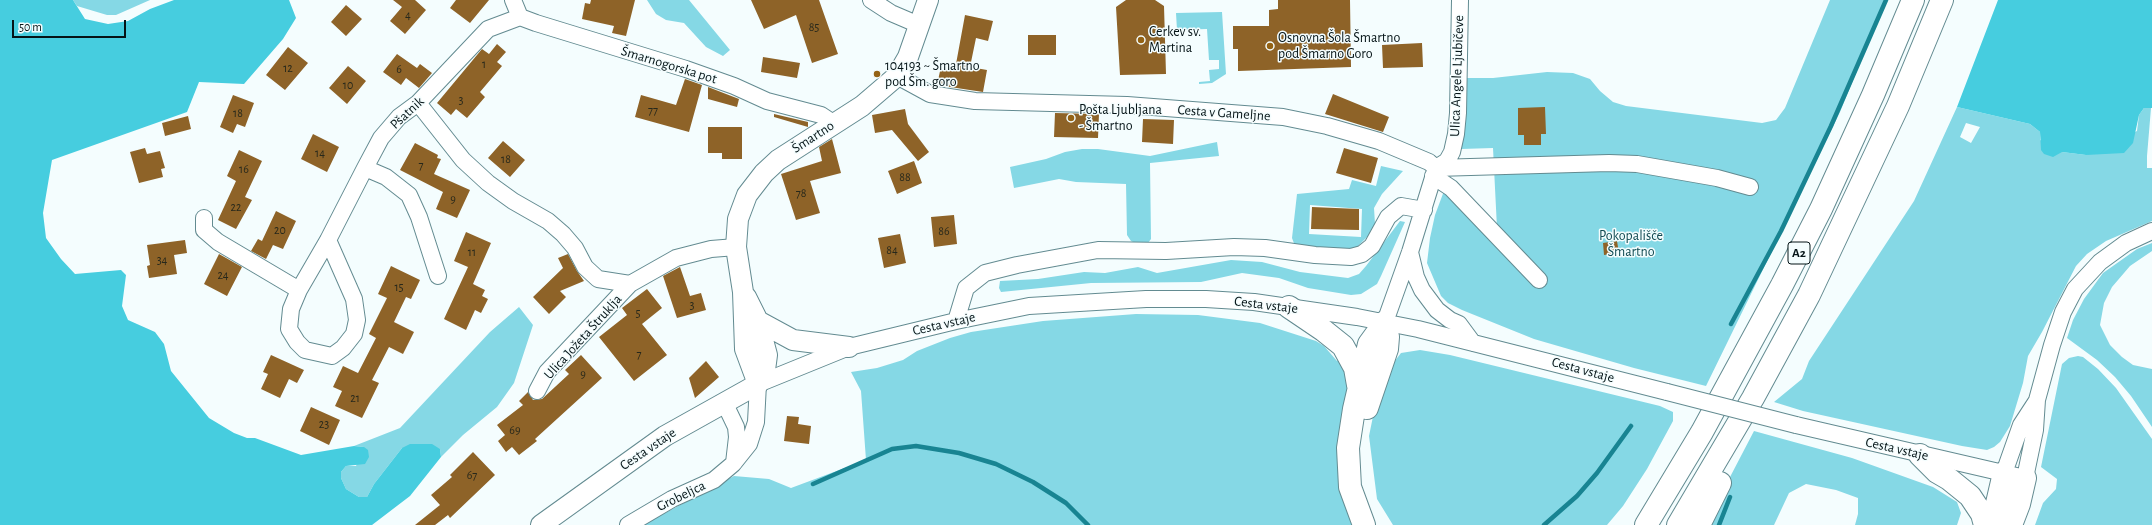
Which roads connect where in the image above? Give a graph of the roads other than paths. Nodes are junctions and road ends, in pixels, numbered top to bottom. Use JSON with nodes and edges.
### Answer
{"nodes":[{"id":1,"x":513,"y":0,"type":"edge"},
{"id":2,"x":871,"y":0,"type":"edge"},
{"id":3,"x":928,"y":0,"type":"edge"},
{"id":4,"x":1460,"y":0,"type":"edge"},
{"id":5,"x":1913,"y":0,"type":"edge"},
{"id":6,"x":1942,"y":0,"type":"edge"},
{"id":7,"x":520,"y":16,"type":"junction"},
{"id":8,"x":920,"y":25,"type":"junction"},
{"id":9,"x":897,"y":76,"type":"junction"},
{"id":10,"x":418,"y":104,"type":"junction"},
{"id":11,"x":833,"y":123,"type":"junction"},
{"id":12,"x":365,"y":168,"type":"junction"},
{"id":13,"x":1434,"y":172,"type":"junction"},
{"id":14,"x":1750,"y":186,"type":"dead end"},
{"id":15,"x":1424,"y":210,"type":"junction"},
{"id":16,"x":204,"y":218,"type":"dead end"},
{"id":17,"x":2152,"y":231,"type":"edge"},
{"id":18,"x":328,"y":240,"type":"junction"},
{"id":19,"x":736,"y":247,"type":"junction"},
{"id":20,"x":1410,"y":252,"type":"junction"},
{"id":21,"x":438,"y":276,"type":"dead end"},
{"id":22,"x":1539,"y":280,"type":"dead end"},
{"id":23,"x":630,"y":284,"type":"junction"},
{"id":24,"x":299,"y":290,"type":"junction"},
{"id":25,"x":743,"y":292,"type":"junction"},
{"id":26,"x":1289,"y":307,"type":"junction"},
{"id":27,"x":758,"y":321,"type":"junction"},
{"id":28,"x":956,"y":321,"type":"junction"},
{"id":29,"x":1385,"y":322,"type":"junction"},
{"id":30,"x":1473,"y":343,"type":"junction"},
{"id":31,"x":849,"y":347,"type":"junction"},
{"id":32,"x":758,"y":384,"type":"junction"},
{"id":33,"x":1358,"y":389,"type":"junction"},
{"id":34,"x":536,"y":391,"type":"dead end"},
{"id":35,"x":1753,"y":398,"type":"junction"},
{"id":36,"x":724,"y":402,"type":"junction"},
{"id":37,"x":1920,"y":455,"type":"junction"},
{"id":38,"x":734,"y":464,"type":"junction"},
{"id":39,"x":2014,"y":476,"type":"junction"},
{"id":40,"x":1674,"y":481,"type":"junction"},
{"id":41,"x":541,"y":525,"type":"edge"},
{"id":42,"x":628,"y":525,"type":"edge"},
{"id":43,"x":1364,"y":525,"type":"edge"},
{"id":44,"x":1377,"y":525,"type":"edge"},
{"id":45,"x":1629,"y":525,"type":"edge"},
{"id":46,"x":1646,"y":525,"type":"edge"},
{"id":47,"x":1678,"y":525,"type":"edge"},
{"id":48,"x":1699,"y":525,"type":"edge"},
{"id":49,"x":1985,"y":525,"type":"edge"},
{"id":50,"x":1992,"y":525,"type":"edge"},
{"id":51,"x":2012,"y":525,"type":"edge"}],
"edges":[{"from":1,"to":7,"type":"street"},
{"from":2,"to":8,"type":"street"},
{"from":3,"to":8,"type":"main road","name":"Šmartno"},
{"from":4,"to":13,"type":"street","name":"Ulica Angele Ljubičeve"},
{"from":5,"to":40,"type":"highway","number":"A2"},
{"from":6,"to":35,"type":"highway","number":"A2"},
{"from":7,"to":10,"type":"street","name":"Pšatnik"},
{"from":7,"to":11,"type":"street","name":"Šmarnogorska pot"},
{"from":8,"to":9,"type":"main road","name":"Šmartno"},
{"from":9,"to":11,"type":"main road","name":"Šmartno"},
{"from":9,"to":13,"type":"street","name":"Cesta v Gameljne"},
{"from":10,"to":12,"type":"street","name":"Pšatnik"},
{"from":10,"to":23,"type":"street","name":"Ulica Jožeta Štruklja"},
{"from":11,"to":19,"type":"main road","name":"Šmartno"},
{"from":12,"to":18,"type":"street","name":"Pšatnik"},
{"from":12,"to":21,"type":"street"},
{"from":13,"to":14,"type":"street"},
{"from":13,"to":15,"type":"street"},
{"from":13,"to":22,"type":"street","name":"Cesta v Gameljne"},
{"from":15,"to":20,"type":"street"},
{"from":15,"to":28,"type":"street"},
{"from":16,"to":24,"type":"street"},
{"from":17,"to":39,"type":"street"},
{"from":18,"to":24,"type":"street","name":"Pšatnik"},
{"from":18,"to":24,"type":"street","name":"Pšatnik"},
{"from":19,"to":23,"type":"street","name":"Ulica Jožeta Štruklja"},
{"from":19,"to":25,"type":"main road","name":"Šmartno"},
{"from":20,"to":29,"type":"street"},
{"from":20,"to":30,"type":"street"},
{"from":23,"to":34,"type":"street","name":"Ulica Jožeta Štruklja"},
{"from":25,"to":27,"type":"main road"},
{"from":25,"to":32,"type":"main road"},
{"from":26,"to":28,"type":"street","name":"Cesta vstaje"},
{"from":26,"to":29,"type":"street","name":"Cesta vstaje"},
{"from":26,"to":33,"type":"highway"},
{"from":27,"to":31,"type":"main road"},
{"from":27,"to":32,"type":"main road"},
{"from":28,"to":31,"type":"street","name":"Cesta vstaje"},
{"from":29,"to":30,"type":"street","name":"Cesta vstaje"},
{"from":29,"to":33,"type":"highway"},
{"from":29,"to":44,"type":"highway"},
{"from":30,"to":37,"type":"street","name":"Cesta vstaje","bridge":true},
{"from":31,"to":32,"type":"street","name":"Cesta vstaje"},
{"from":32,"to":36,"type":"main road","name":"Cesta vstaje"},
{"from":32,"to":38,"type":"street","name":"Grobeljca"},
{"from":33,"to":43,"type":"highway"},
{"from":35,"to":47,"type":"highway","number":"A2"},
{"from":35,"to":48,"type":"highway"},
{"from":36,"to":38,"type":"street"},
{"from":36,"to":41,"type":"main road","name":"Cesta vstaje"},
{"from":37,"to":39,"type":"street","name":"Cesta vstaje"},
{"from":37,"to":49,"type":"highway"},
{"from":38,"to":42,"type":"street","name":"Grobeljca"},
{"from":39,"to":50,"type":"highway"},
{"from":39,"to":51,"type":"highway"},
{"from":40,"to":45,"type":"highway"},
{"from":40,"to":46,"type":"highway","number":"A2"}]}
